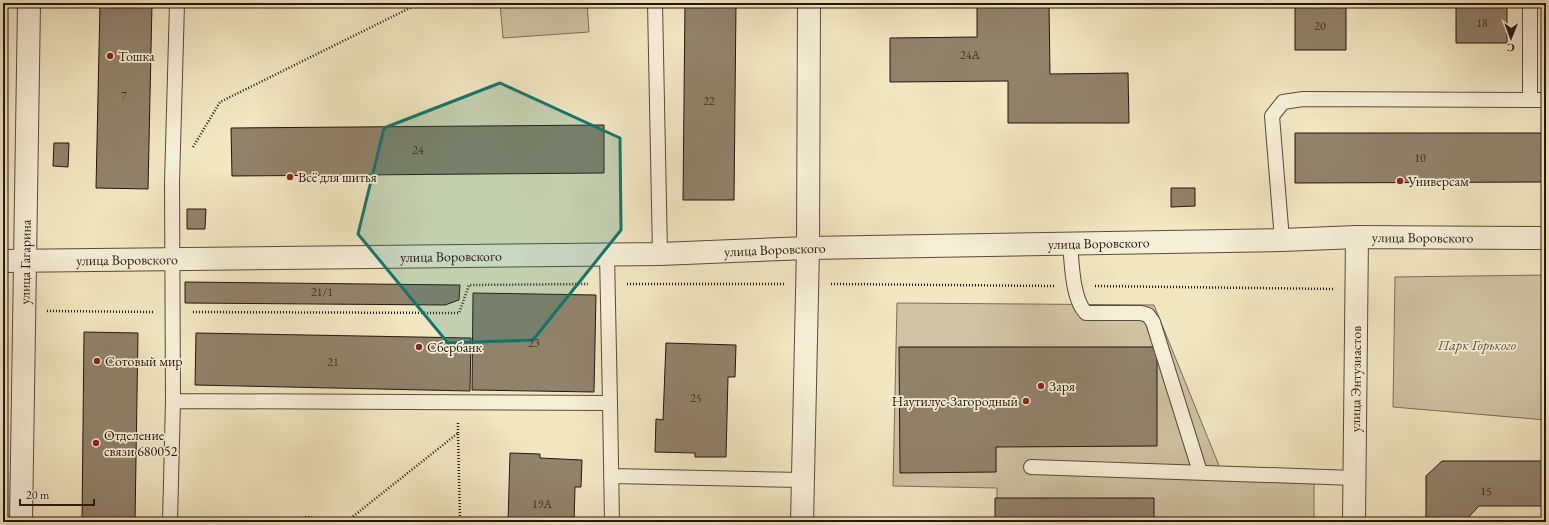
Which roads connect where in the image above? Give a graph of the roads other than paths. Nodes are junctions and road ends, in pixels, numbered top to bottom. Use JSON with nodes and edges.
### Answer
{"nodes":[{"id":1,"x":29,"y":3,"type":"edge"},
{"id":2,"x":177,"y":3,"type":"edge"},
{"id":3,"x":655,"y":3,"type":"edge"},
{"id":4,"x":809,"y":3,"type":"edge"},
{"id":5,"x":1530,"y":3,"type":"edge"},
{"id":6,"x":1530,"y":100,"type":"junction"},
{"id":7,"x":1546,"y":100,"type":"edge"},
{"id":8,"x":1357,"y":237,"type":"junction"},
{"id":9,"x":1546,"y":238,"type":"edge"},
{"id":10,"x":1282,"y":240,"type":"junction"},
{"id":11,"x":1070,"y":244,"type":"junction"},
{"id":12,"x":808,"y":248,"type":"junction"},
{"id":13,"x":607,"y":254,"type":"junction"},
{"id":14,"x":660,"y":254,"type":"junction"},
{"id":15,"x":171,"y":260,"type":"junction"},
{"id":16,"x":25,"y":261,"type":"junction"},
{"id":17,"x":3,"y":262,"type":"edge"},
{"id":18,"x":173,"y":401,"type":"junction"},
{"id":19,"x":610,"y":403,"type":"junction"},
{"id":20,"x":1031,"y":467,"type":"dead end"},
{"id":21,"x":1200,"y":472,"type":"junction"},
{"id":22,"x":611,"y":476,"type":"junction"},
{"id":23,"x":1355,"y":478,"type":"junction"},
{"id":24,"x":803,"y":480,"type":"junction"},
{"id":25,"x":21,"y":522,"type":"edge"},
{"id":26,"x":170,"y":522,"type":"edge"},
{"id":27,"x":612,"y":522,"type":"edge"},
{"id":28,"x":802,"y":522,"type":"edge"},
{"id":29,"x":1354,"y":522,"type":"edge"}],
"edges":[{"from":1,"to":16,"type":"street","name":"улица Гагарина"},
{"from":2,"to":15,"type":"lane"},
{"from":3,"to":14,"type":"lane"},
{"from":4,"to":12,"type":"street"},
{"from":5,"to":6,"type":"lane"},
{"from":6,"to":7,"type":"lane"},
{"from":6,"to":10,"type":"lane"},
{"from":8,"to":9,"type":"street","name":"улица Воровского"},
{"from":8,"to":10,"type":"street","name":"улица Воровского"},
{"from":8,"to":23,"type":"street","name":"улица Энтузиастов"},
{"from":10,"to":11,"type":"street","name":"улица Воровского"},
{"from":11,"to":12,"type":"street","name":"улица Воровского"},
{"from":11,"to":21,"type":"lane"},
{"from":12,"to":14,"type":"street","name":"улица Воровского"},
{"from":12,"to":24,"type":"street"},
{"from":13,"to":14,"type":"street","name":"улица Воровского"},
{"from":13,"to":15,"type":"street","name":"улица Воровского"},
{"from":13,"to":19,"type":"lane"},
{"from":15,"to":16,"type":"street","name":"улица Воровского"},
{"from":15,"to":18,"type":"lane"},
{"from":16,"to":17,"type":"street","name":"улица Воровского"},
{"from":16,"to":25,"type":"street","name":"улица Гагарина"},
{"from":18,"to":19,"type":"lane"},
{"from":18,"to":26,"type":"lane"},
{"from":19,"to":22,"type":"lane"},
{"from":20,"to":21,"type":"lane"},
{"from":21,"to":23,"type":"lane"},
{"from":22,"to":24,"type":"lane"},
{"from":22,"to":27,"type":"lane"},
{"from":23,"to":29,"type":"street","name":"улица Энтузиастов"},
{"from":24,"to":28,"type":"street"}]}
